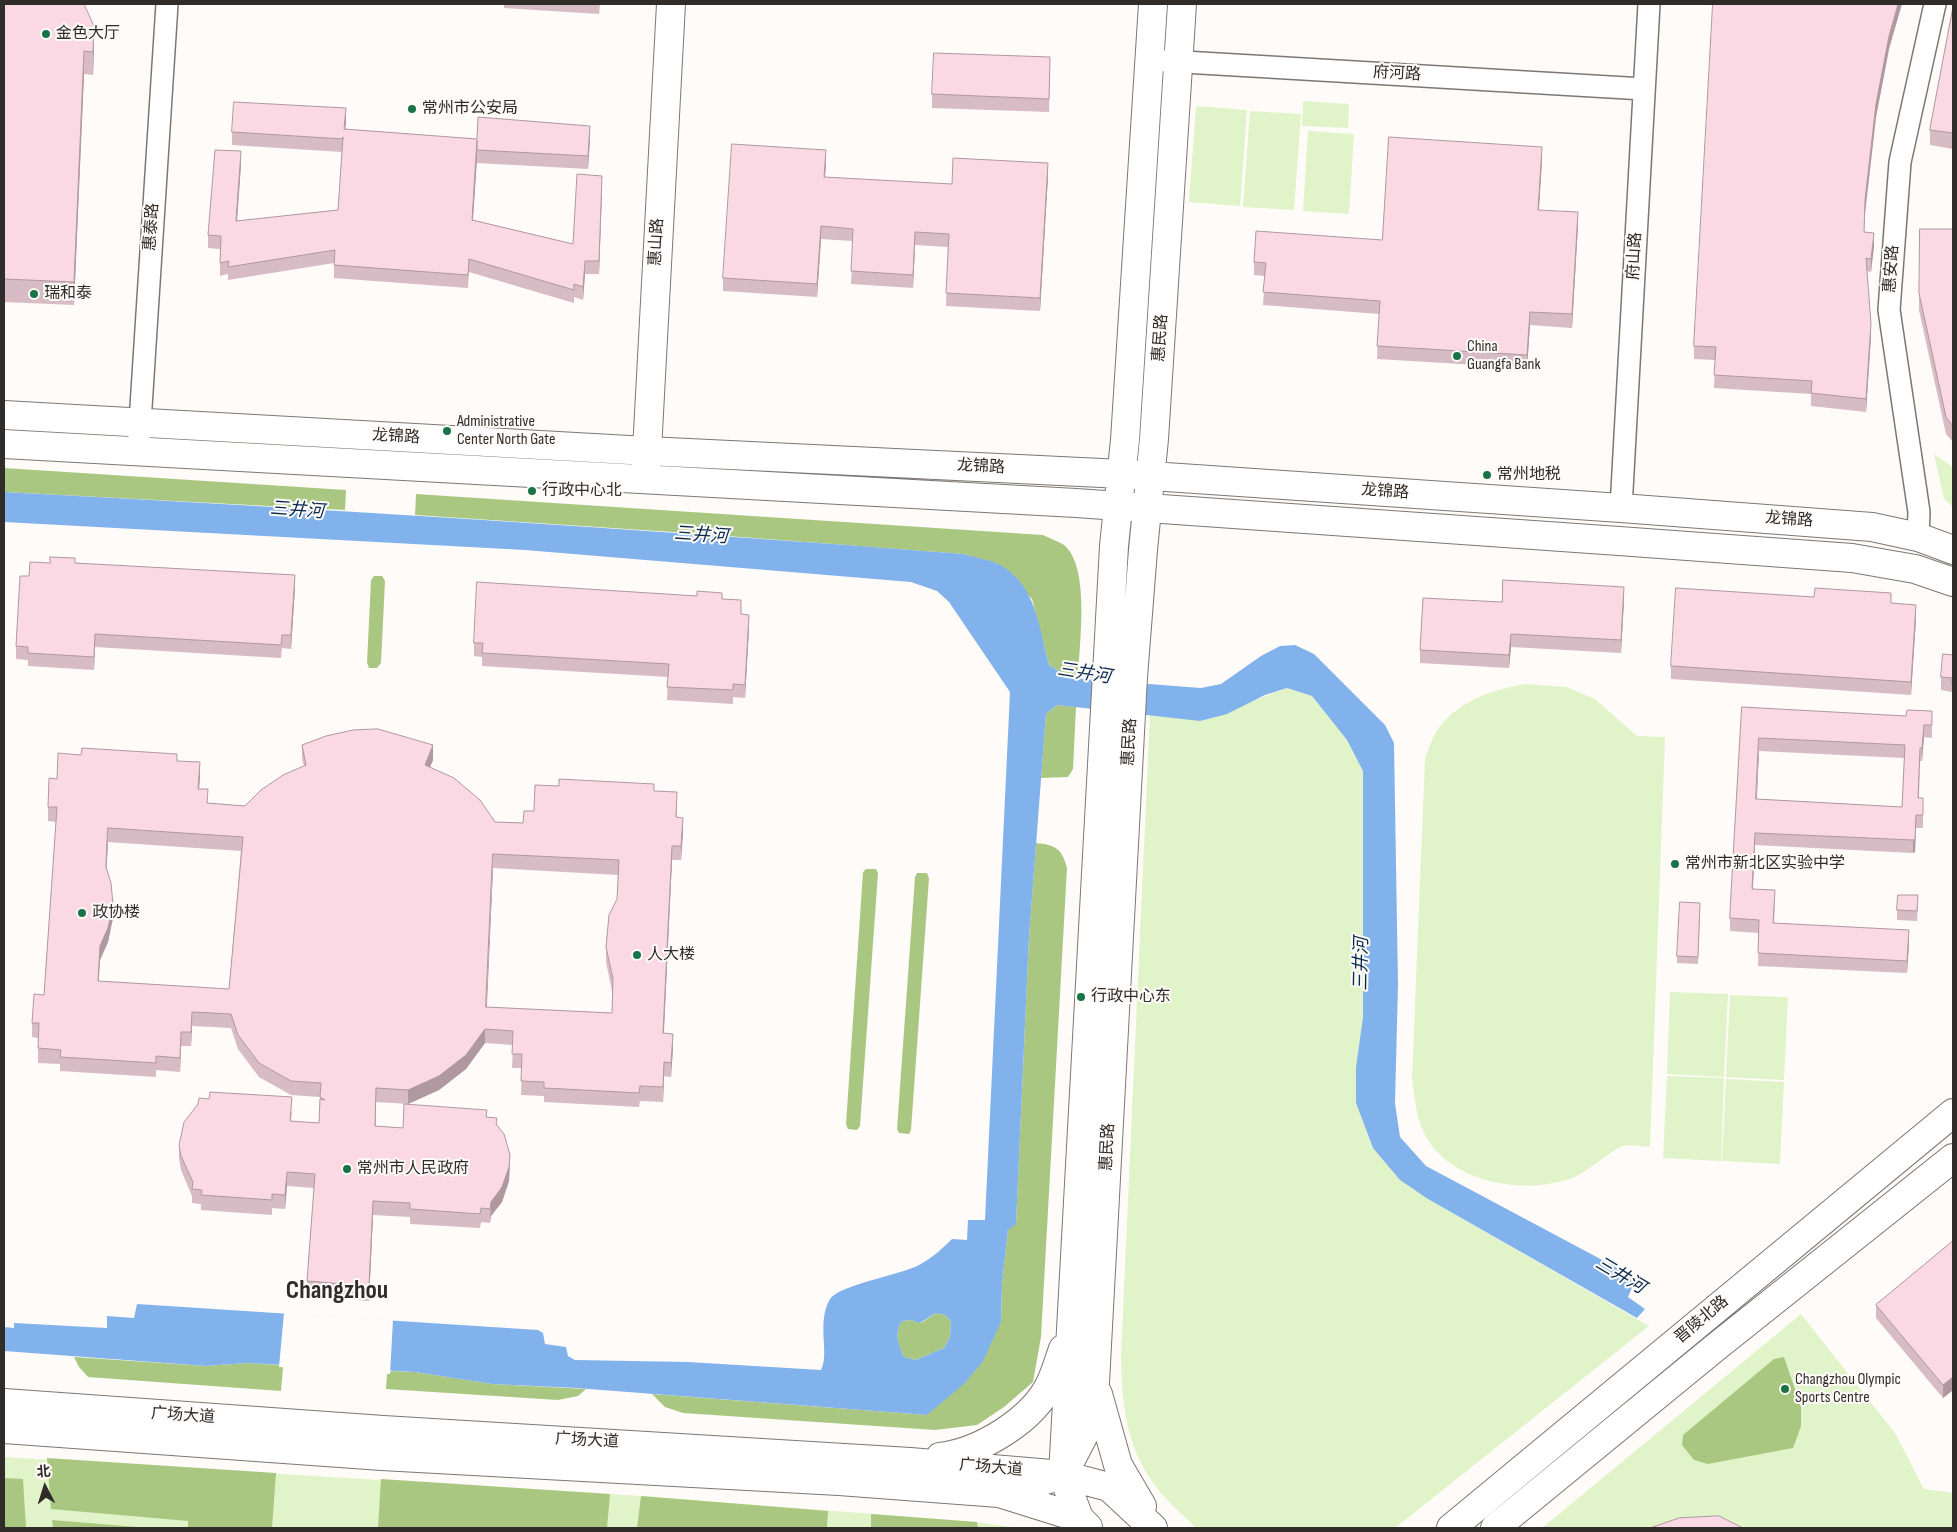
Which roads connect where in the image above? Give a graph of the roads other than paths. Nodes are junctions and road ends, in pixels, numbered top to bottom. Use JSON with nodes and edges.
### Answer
{"nodes":[{"id":1,"x":167,"y":4,"type":"edge"},
{"id":2,"x":671,"y":4,"type":"edge"},
{"id":3,"x":1153,"y":4,"type":"edge"},
{"id":4,"x":1182,"y":4,"type":"edge"},
{"id":5,"x":1649,"y":4,"type":"edge"},
{"id":6,"x":1935,"y":4,"type":"edge"},
{"id":7,"x":1150,"y":60,"type":"junction"},
{"id":8,"x":1178,"y":62,"type":"junction"},
{"id":9,"x":1644,"y":89,"type":"junction"},
{"id":10,"x":4,"y":415,"type":"edge"},
{"id":11,"x":140,"y":423,"type":"junction"},
{"id":12,"x":4,"y":444,"type":"edge"},
{"id":13,"x":138,"y":451,"type":"junction"},
{"id":14,"x":647,"y":451,"type":"junction"},
{"id":15,"x":1122,"y":474,"type":"junction"},
{"id":16,"x":1150,"y":476,"type":"junction"},
{"id":17,"x":645,"y":481,"type":"junction"},
{"id":18,"x":1118,"y":506,"type":"junction"},
{"id":19,"x":1147,"y":508,"type":"junction"},
{"id":20,"x":1621,"y":508,"type":"junction"},
{"id":21,"x":1918,"y":537,"type":"junction"},
{"id":22,"x":1953,"y":550,"type":"edge"},
{"id":23,"x":1953,"y":582,"type":"edge"},
{"id":24,"x":1953,"y":1113,"type":"edge"},
{"id":25,"x":1953,"y":1158,"type":"edge"},
{"id":26,"x":1072,"y":1324,"type":"junction"},
{"id":27,"x":1095,"y":1382,"type":"junction"},
{"id":28,"x":4,"y":1403,"type":"edge"},
{"id":29,"x":4,"y":1429,"type":"edge"},
{"id":30,"x":910,"y":1462,"type":"junction"},
{"id":31,"x":1063,"y":1475,"type":"junction"},
{"id":32,"x":999,"y":1493,"type":"junction"},
{"id":33,"x":1084,"y":1523,"type":"edge"},
{"id":34,"x":1155,"y":1528,"type":"edge"},
{"id":35,"x":1451,"y":1528,"type":"edge"},
{"id":36,"x":1495,"y":1528,"type":"edge"}],
"edges":[{"from":1,"to":11,"type":"street","name":"惠泰路"},
{"from":2,"to":14,"type":"street","name":"惠山路"},
{"from":3,"to":7,"type":"street","name":"惠民路"},
{"from":4,"to":8,"type":"street","name":"惠民路"},
{"from":5,"to":9,"type":"street","name":"府山路"},
{"from":6,"to":21,"type":"street","name":"惠安路"},
{"from":7,"to":8,"type":"street","name":"府河路"},
{"from":7,"to":15,"type":"street","name":"惠民路"},
{"from":8,"to":9,"type":"street","name":"府河路"},
{"from":8,"to":16,"type":"street","name":"惠民路"},
{"from":9,"to":20,"type":"street","name":"府山路"},
{"from":10,"to":11,"type":"street","name":"龙锦路"},
{"from":11,"to":13,"type":"street","name":"惠泰路"},
{"from":11,"to":14,"type":"street","name":"龙锦路"},
{"from":12,"to":13,"type":"street","name":"龙锦路"},
{"from":13,"to":17,"type":"street","name":"龙锦路"},
{"from":14,"to":15,"type":"street","name":"龙锦路"},
{"from":14,"to":17,"type":"street","name":"惠山路"},
{"from":15,"to":16,"type":"street","name":"龙锦路"},
{"from":15,"to":18,"type":"street","name":"惠民路"},
{"from":16,"to":19,"type":"street","name":"惠民路"},
{"from":16,"to":20,"type":"street","name":"龙锦路"},
{"from":17,"to":18,"type":"street","name":"龙锦路"},
{"from":18,"to":19,"type":"street","name":"龙锦路"},
{"from":18,"to":26,"type":"street","name":"惠民路"},
{"from":19,"to":23,"type":"street","name":"龙锦路"},
{"from":19,"to":27,"type":"street","name":"惠民路"},
{"from":20,"to":21,"type":"street","name":"龙锦路"},
{"from":21,"to":22,"type":"street","name":"龙锦路"},
{"from":24,"to":35,"type":"street","name":"晋陵北路"},
{"from":25,"to":36,"type":"street","name":"晋陵北路"},
{"from":26,"to":30,"type":"street"},
{"from":26,"to":31,"type":"street","name":"惠民路"},
{"from":27,"to":31,"type":"street","name":"惠民路"},
{"from":27,"to":34,"type":"street"},
{"from":28,"to":30,"type":"street","name":"广场大道"},
{"from":29,"to":32,"type":"street","name":"广场大道"},
{"from":30,"to":31,"type":"street","name":"广场大道"},
{"from":31,"to":32,"type":"street"},
{"from":31,"to":33,"type":"street","name":"惠民路"},
{"from":31,"to":34,"type":"street","name":"广场大道"},
{"from":32,"to":33,"type":"street","name":"广场大道"}]}
